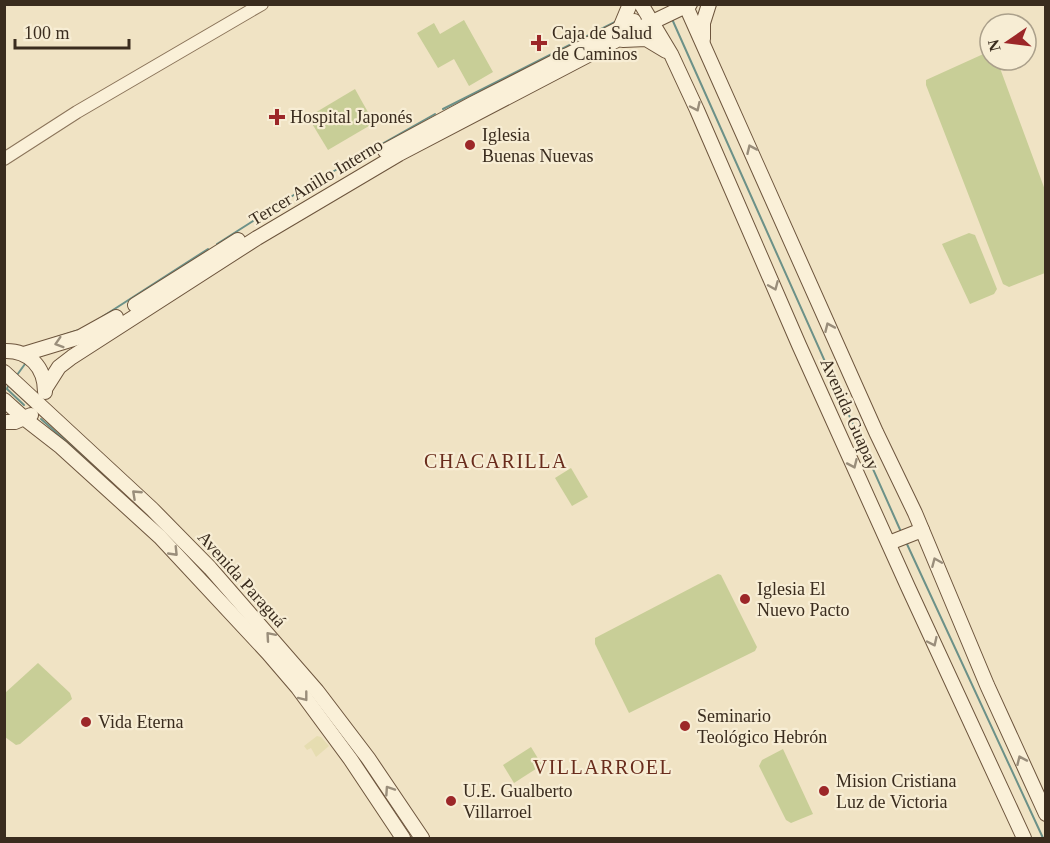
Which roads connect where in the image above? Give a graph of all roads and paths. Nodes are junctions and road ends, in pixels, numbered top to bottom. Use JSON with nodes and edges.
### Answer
{"nodes":[{"id":1,"x":262,"y":4,"type":"edge"},
{"id":2,"x":630,"y":4,"type":"edge"},
{"id":3,"x":709,"y":4,"type":"edge"},
{"id":4,"x":667,"y":10,"type":"edge"},
{"id":5,"x":620,"y":28,"type":"junction"},
{"id":6,"x":596,"y":41,"type":"junction"},
{"id":7,"x":610,"y":45,"type":"junction"},
{"id":8,"x":705,"y":50,"type":"junction"},
{"id":9,"x":671,"y":54,"type":"junction"},
{"id":10,"x":528,"y":86,"type":"junction"},
{"id":11,"x":500,"y":89,"type":"junction"},
{"id":12,"x":472,"y":104,"type":"junction"},
{"id":13,"x":458,"y":123,"type":"junction"},
{"id":14,"x":399,"y":154,"type":"junction"},
{"id":15,"x":4,"y":159,"type":"edge"},
{"id":16,"x":314,"y":203,"type":"junction"},
{"id":17,"x":296,"y":205,"type":"junction"},
{"id":18,"x":217,"y":252,"type":"junction"},
{"id":19,"x":149,"y":308,"type":"junction"},
{"id":20,"x":12,"y":351,"type":"edge"},
{"id":21,"x":4,"y":372,"type":"edge"},
{"id":22,"x":45,"y":388,"type":"junction"},
{"id":23,"x":4,"y":400,"type":"edge"},
{"id":24,"x":40,"y":405,"type":"junction"},
{"id":25,"x":25,"y":419,"type":"junction"},
{"id":26,"x":5,"y":422,"type":"edge"},
{"id":27,"x":61,"y":447,"type":"junction"},
{"id":28,"x":922,"y":530,"type":"junction"},
{"id":29,"x":898,"y":539,"type":"junction"},
{"id":30,"x":1046,"y":814,"type":"edge"},
{"id":31,"x":403,"y":838,"type":"edge"},
{"id":32,"x":422,"y":838,"type":"edge"},
{"id":33,"x":1024,"y":838,"type":"edge"}],
"edges":[{"from":1,"to":15,"type":"street"},
{"from":2,"to":5,"type":"main road"},
{"from":3,"to":8,"type":"main road"},
{"from":4,"to":5,"type":"main road","name":"Tercer Anillo Interno"},
{"from":4,"to":7,"type":"main road","name":"Tercer Anillo Interno"},
{"from":4,"to":8,"type":"main road","name":"Avenida Guapay"},
{"from":4,"to":9,"type":"main road","name":"Avenida Guapay"},
{"from":5,"to":6,"type":"main road","name":"Tercer Anillo Interno"},
{"from":6,"to":10,"type":"main road"},
{"from":6,"to":11,"type":"main road","name":"Tercer Anillo Interno"},
{"from":7,"to":9,"type":"main road"},
{"from":7,"to":10,"type":"main road","name":"Tercer Anillo Interno"},
{"from":28,"to":8,"type":"main road","name":"Avenida Guapay","one_way":true},
{"from":9,"to":29,"type":"main road","name":"Avenida Guapay","one_way":true},
{"from":10,"to":13,"type":"main road","name":"Tercer Anillo Interno"},
{"from":11,"to":12,"type":"main road","name":"Tercer Anillo Interno"},
{"from":11,"to":13,"type":"main road"},
{"from":12,"to":14,"type":"main road"},
{"from":12,"to":17,"type":"main road","name":"Tercer Anillo Interno"},
{"from":13,"to":14,"type":"main road","name":"Tercer Anillo Interno"},
{"from":14,"to":16,"type":"main road","name":"Tercer Anillo Interno"},
{"from":14,"to":17,"type":"main road"},
{"from":16,"to":18,"type":"main road"},
{"from":16,"to":19,"type":"main road","name":"Tercer Anillo Interno"},
{"from":17,"to":18,"type":"main road","name":"Tercer Anillo Interno"},
{"from":18,"to":19,"type":"main road"},
{"from":18,"to":20,"type":"main road","name":"Tercer Anillo Interno","one_way":true},
{"from":19,"to":22,"type":"main road","name":"Tercer Anillo Interno"},
{"from":20,"to":22,"type":"main road","name":"Tercer Anillo Interno"},
{"from":21,"to":24,"type":"main road","name":"Avenida Paraguá"},
{"from":22,"to":24,"type":"main road","name":"Tercer Anillo Interno"},
{"from":23,"to":25,"type":"main road","name":"Avenida Paraguá"},
{"from":24,"to":25,"type":"main road"},
{"from":32,"to":24,"type":"main road","name":"Avenida Paraguá","one_way":true},
{"from":25,"to":26,"type":"main road"},
{"from":25,"to":27,"type":"main road","name":"Avenida Paraguá"},
{"from":26,"to":27,"type":"main road"},
{"from":27,"to":31,"type":"main road","name":"Avenida Paraguá","one_way":true},
{"from":28,"to":29,"type":"main road"},
{"from":30,"to":28,"type":"main road","name":"Avenida Guapay","one_way":true},
{"from":29,"to":33,"type":"main road","name":"Avenida Guapay","one_way":true}]}
